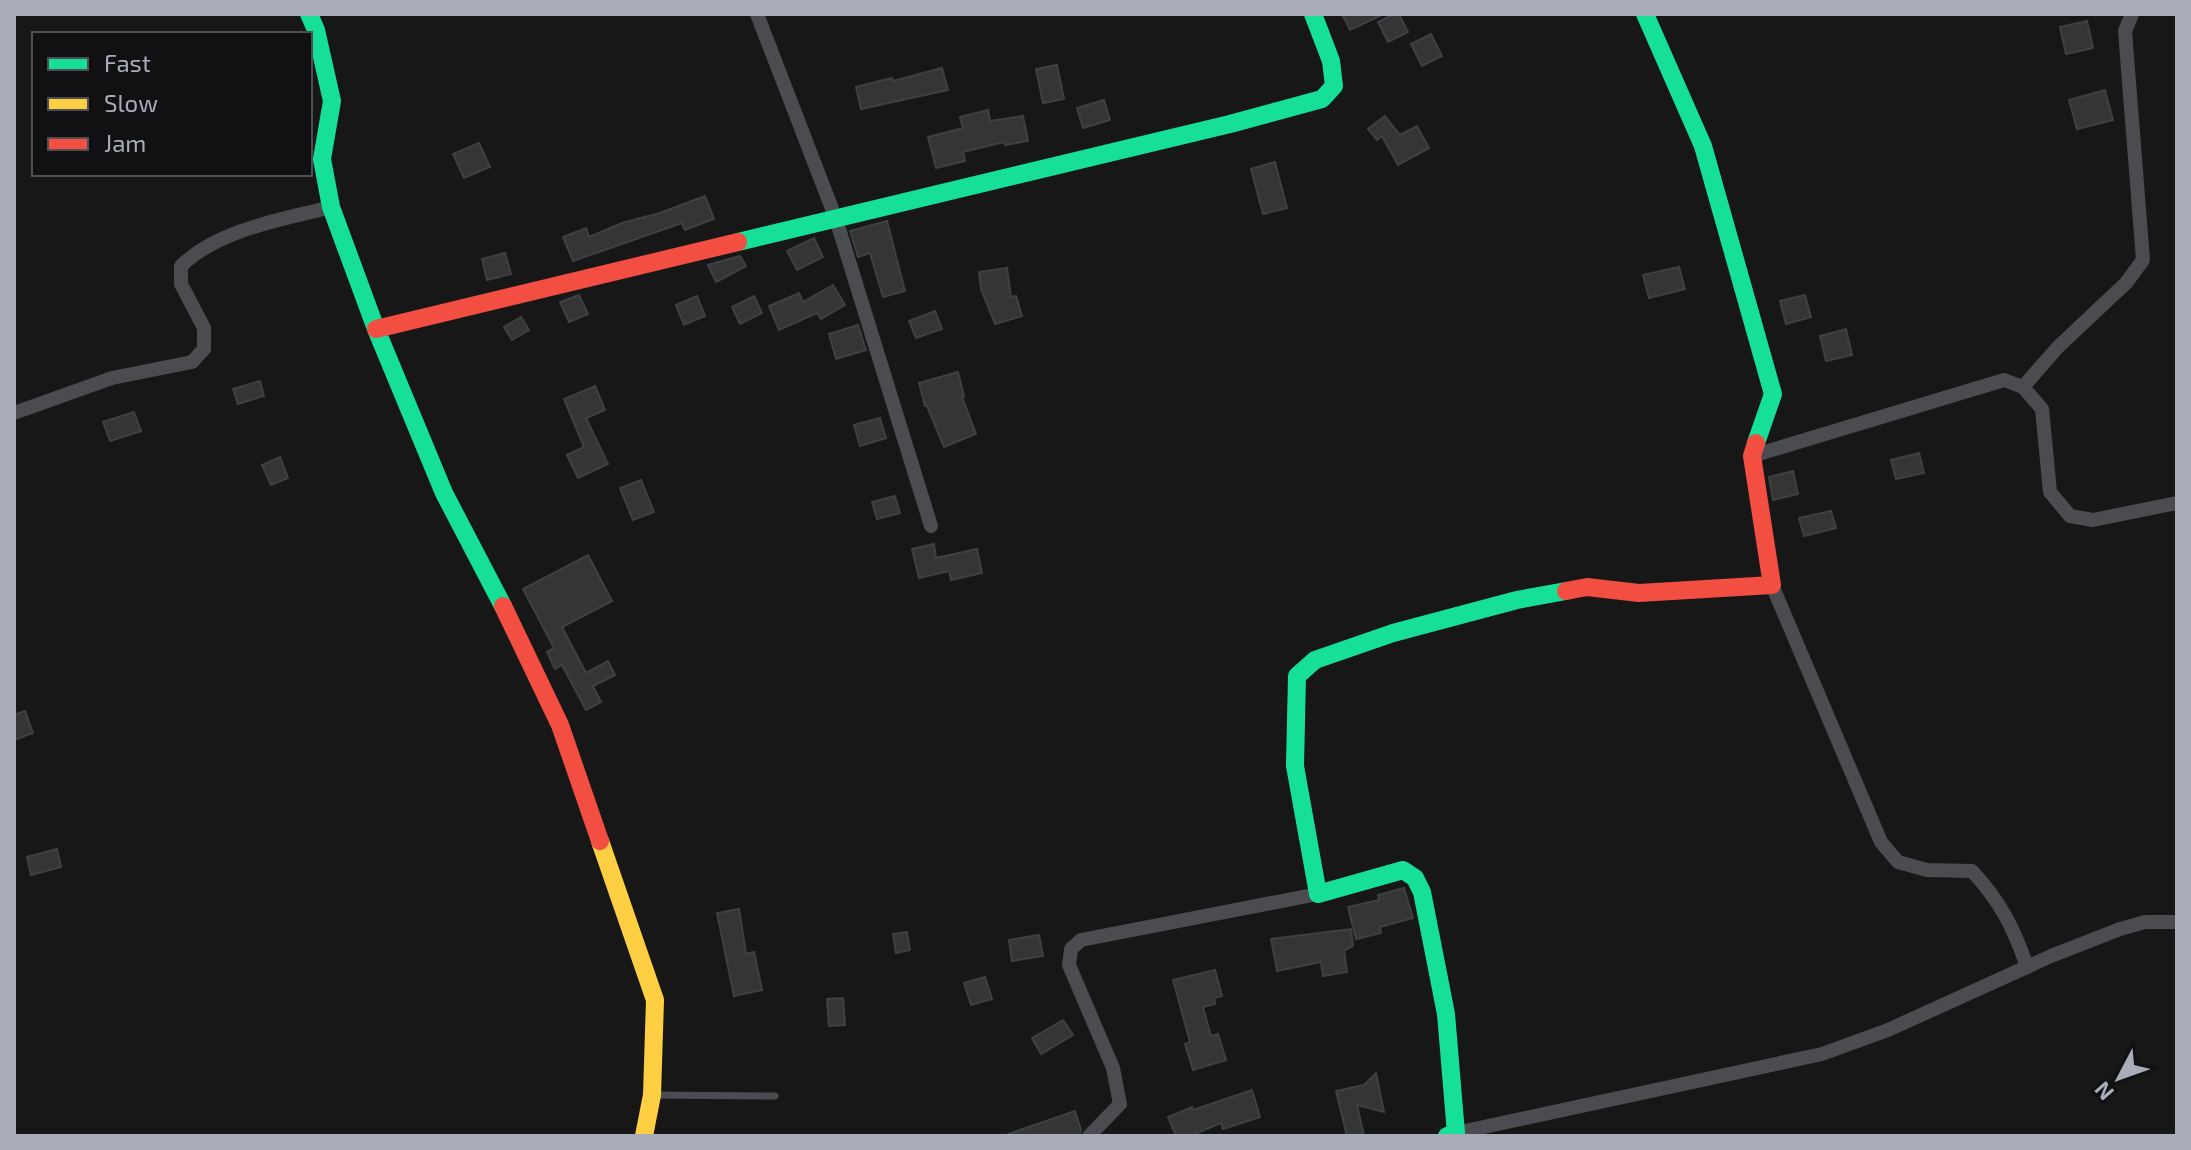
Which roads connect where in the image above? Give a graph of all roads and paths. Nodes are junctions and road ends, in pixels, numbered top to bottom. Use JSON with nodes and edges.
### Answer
{"nodes":[{"id":1,"x":309,"y":14,"type":"edge"},
{"id":2,"x":757,"y":14,"type":"edge"},
{"id":3,"x":1313,"y":14,"type":"edge"},
{"id":4,"x":1645,"y":14,"type":"edge"},
{"id":5,"x":2132,"y":14,"type":"edge"},
{"id":6,"x":331,"y":207,"type":"junction"},
{"id":7,"x":836,"y":219,"type":"junction"},
{"id":8,"x":376,"y":329,"type":"junction"},
{"id":9,"x":2023,"y":387,"type":"junction"},
{"id":10,"x":14,"y":413,"type":"edge"},
{"id":11,"x":1752,"y":456,"type":"junction"},
{"id":12,"x":2177,"y":503,"type":"edge"},
{"id":13,"x":931,"y":526,"type":"dead end"},
{"id":14,"x":1772,"y":585,"type":"junction"},
{"id":15,"x":1318,"y":894,"type":"junction"},
{"id":16,"x":2177,"y":922,"type":"edge"},
{"id":17,"x":2027,"y":967,"type":"junction"},
{"id":18,"x":652,"y":1095,"type":"junction"},
{"id":19,"x":775,"y":1096,"type":"dead end"},
{"id":20,"x":1451,"y":1135,"type":"edge"},
{"id":21,"x":644,"y":1136,"type":"edge"},
{"id":22,"x":1089,"y":1136,"type":"edge"}],
"edges":[{"from":1,"to":6,"type":"street"},
{"from":2,"to":7,"type":"street"},
{"from":3,"to":7,"type":"street"},
{"from":4,"to":11,"type":"street"},
{"from":5,"to":9,"type":"street"},
{"from":6,"to":8,"type":"street"},
{"from":6,"to":10,"type":"street"},
{"from":7,"to":8,"type":"street"},
{"from":7,"to":13,"type":"street"},
{"from":8,"to":18,"type":"street"},
{"from":9,"to":11,"type":"street"},
{"from":9,"to":12,"type":"street"},
{"from":11,"to":14,"type":"street"},
{"from":14,"to":15,"type":"street"},
{"from":14,"to":17,"type":"street"},
{"from":15,"to":20,"type":"street"},
{"from":15,"to":22,"type":"street"},
{"from":16,"to":17,"type":"street"},
{"from":17,"to":20,"type":"street"},
{"from":18,"to":19,"type":"lane"},
{"from":18,"to":21,"type":"street"}]}
